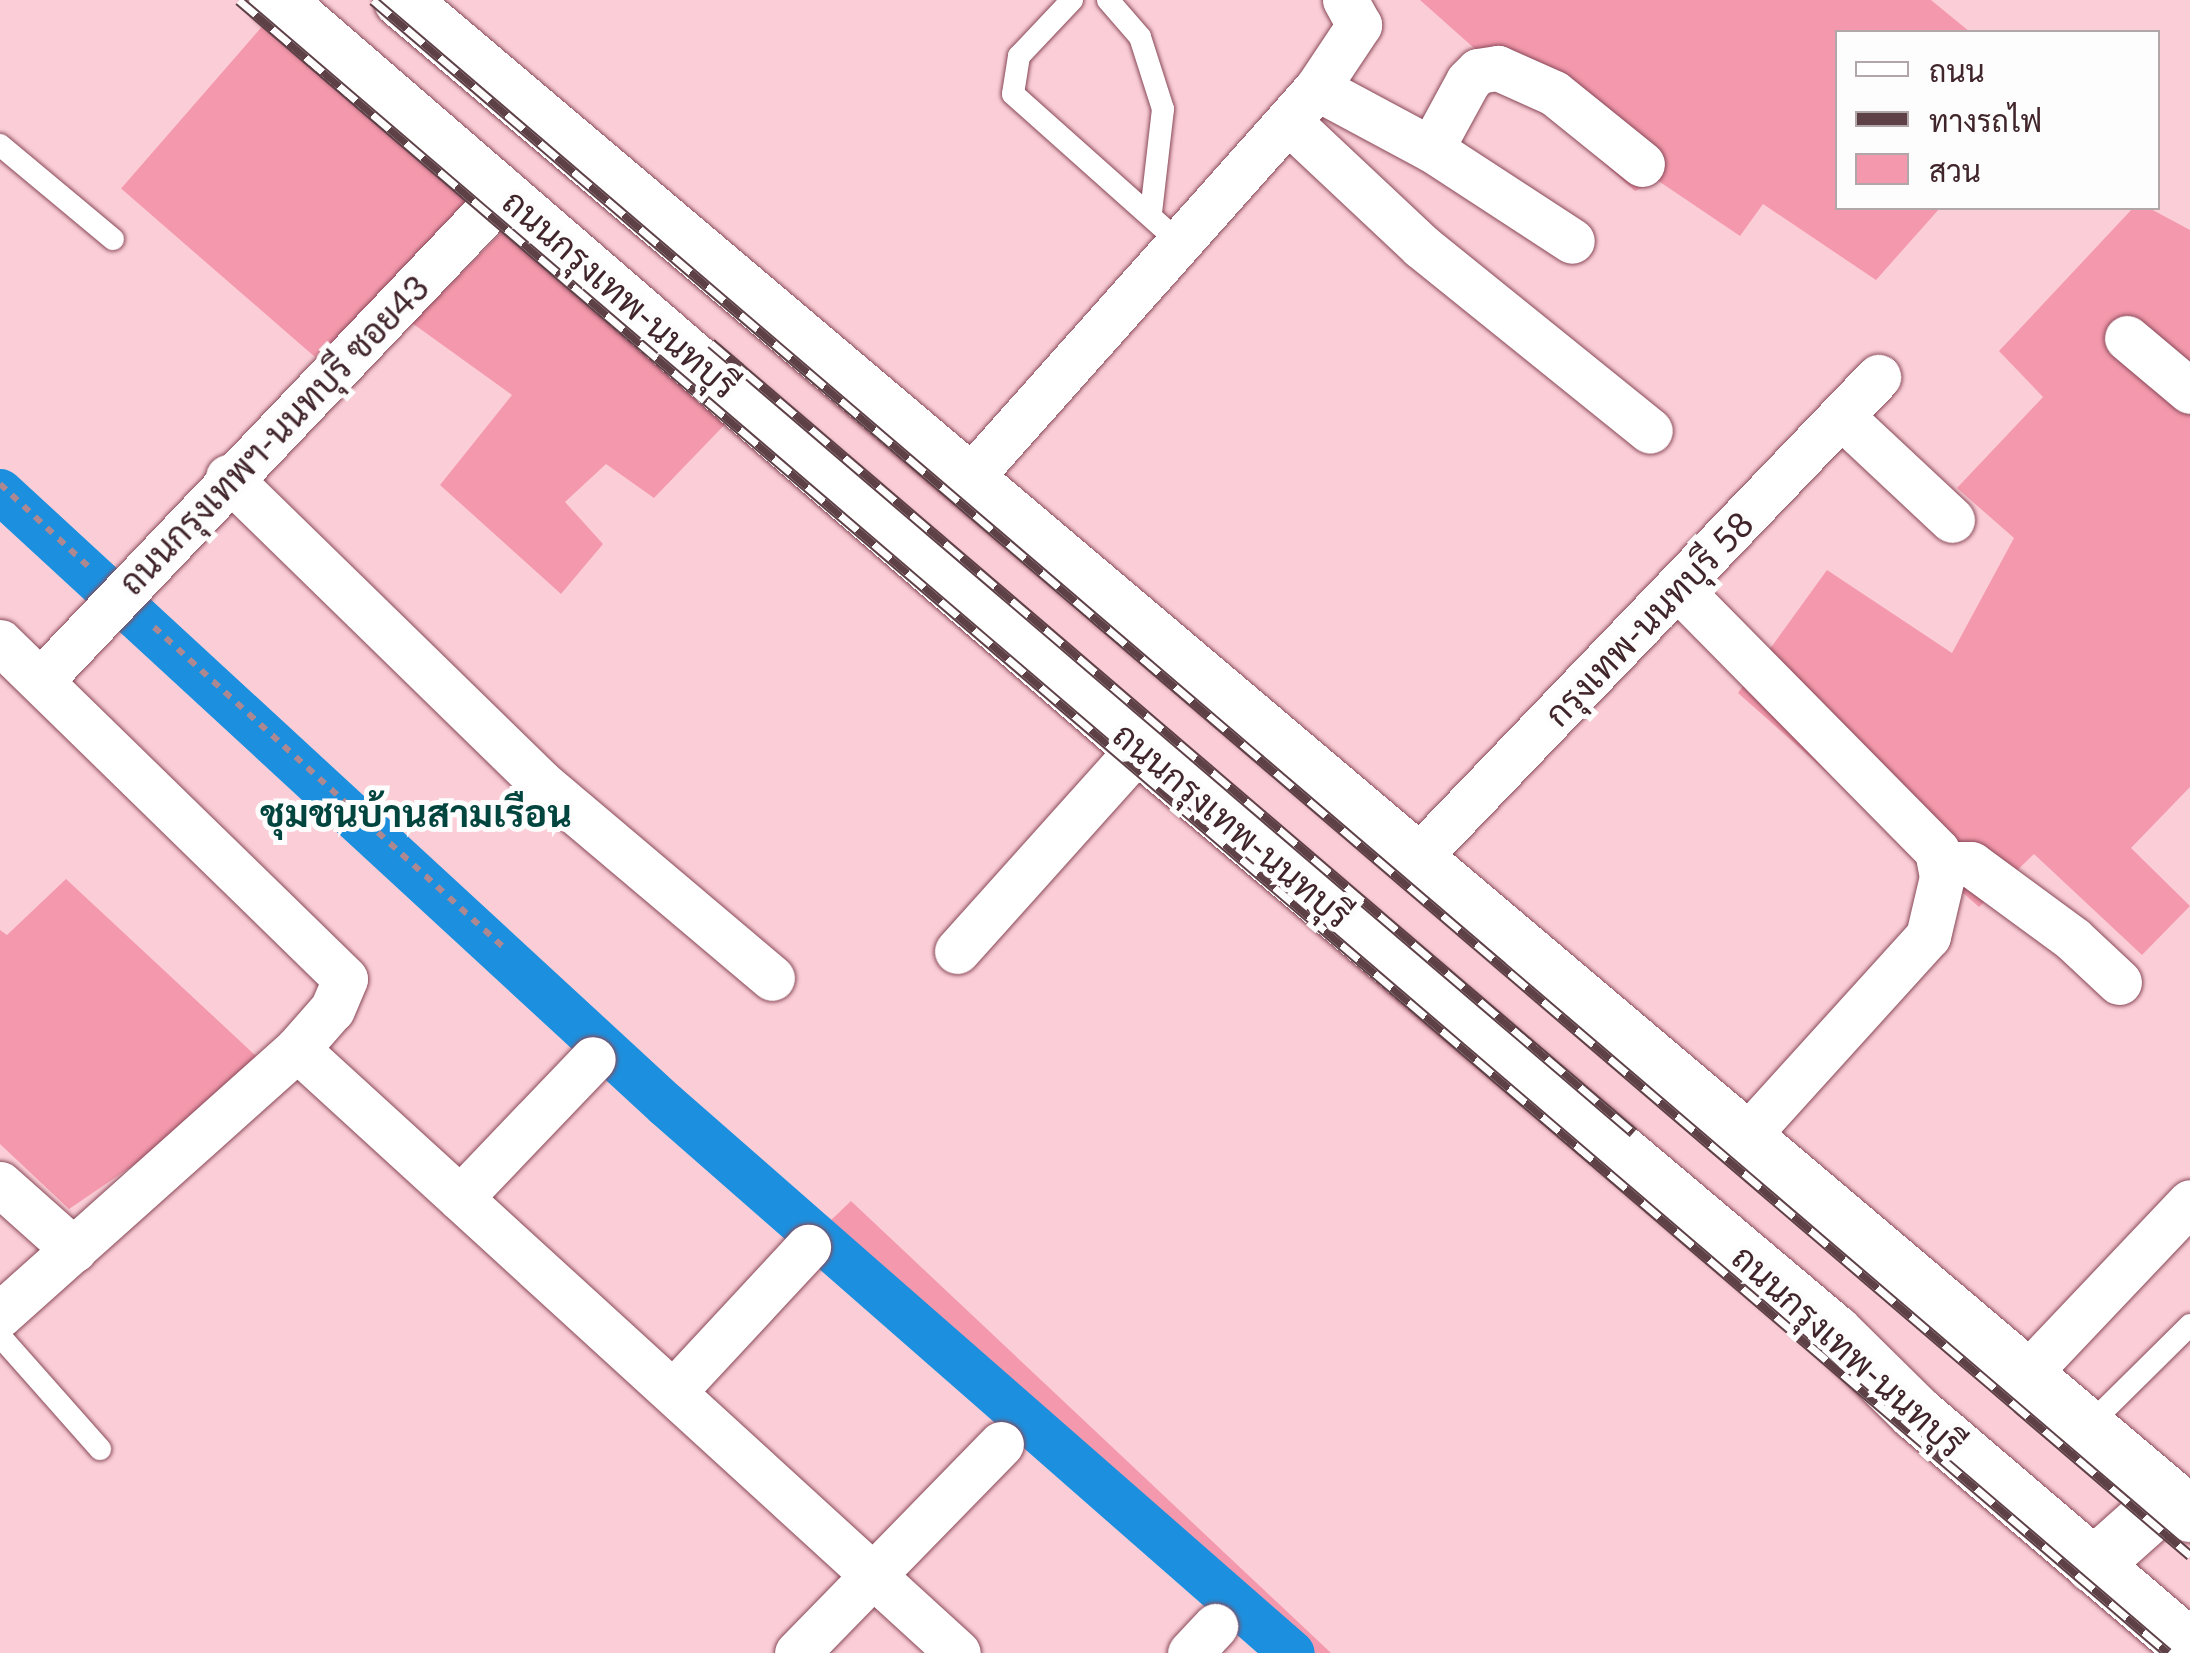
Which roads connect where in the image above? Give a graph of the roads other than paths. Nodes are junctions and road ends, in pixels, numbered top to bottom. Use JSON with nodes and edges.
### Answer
{"nodes":[{"id":1,"x":276,"y":0,"type":"edge"},
{"id":2,"x":401,"y":0,"type":"edge"},
{"id":3,"x":1072,"y":0,"type":"edge"},
{"id":4,"x":1108,"y":0,"type":"edge"},
{"id":5,"x":1344,"y":0,"type":"edge"},
{"id":6,"x":1302,"y":105,"type":"junction"},
{"id":7,"x":0,"y":145,"type":"edge"},
{"id":8,"x":1431,"y":149,"type":"junction"},
{"id":9,"x":1642,"y":164,"type":"dead end"},
{"id":10,"x":505,"y":192,"type":"junction"},
{"id":11,"x":1165,"y":228,"type":"junction"},
{"id":12,"x":113,"y":239,"type":"dead end"},
{"id":13,"x":1572,"y":241,"type":"dead end"},
{"id":14,"x":2127,"y":338,"type":"dead end"},
{"id":15,"x":1878,"y":377,"type":"dead end"},
{"id":16,"x":2190,"y":391,"type":"edge"},
{"id":17,"x":1841,"y":416,"type":"junction"},
{"id":18,"x":1650,"y":431,"type":"dead end"},
{"id":19,"x":228,"y":478,"type":"junction"},
{"id":20,"x":982,"y":493,"type":"junction"},
{"id":21,"x":1952,"y":520,"type":"dead end"},
{"id":22,"x":939,"y":568,"type":"junction"},
{"id":23,"x":1677,"y":587,"type":"junction"},
{"id":24,"x":0,"y":642,"type":"edge"},
{"id":25,"x":43,"y":678,"type":"junction"},
{"id":26,"x":1140,"y":746,"type":"junction"},
{"id":27,"x":1416,"y":859,"type":"junction"},
{"id":28,"x":1940,"y":864,"type":"junction"},
{"id":29,"x":957,"y":951,"type":"dead end"},
{"id":30,"x":772,"y":978,"type":"dead end"},
{"id":31,"x":2119,"y":982,"type":"dead end"},
{"id":32,"x":298,"y":1049,"type":"junction"},
{"id":33,"x":592,"y":1059,"type":"dead end"},
{"id":34,"x":1745,"y":1138,"type":"junction"},
{"id":35,"x":0,"y":1184,"type":"edge"},
{"id":36,"x":460,"y":1198,"type":"junction"},
{"id":37,"x":2190,"y":1202,"type":"edge"},
{"id":38,"x":808,"y":1247,"type":"dead end"},
{"id":39,"x":74,"y":1250,"type":"junction"},
{"id":40,"x":0,"y":1315,"type":"edge"},
{"id":41,"x":2190,"y":1326,"type":"edge"},
{"id":42,"x":0,"y":1336,"type":"edge"},
{"id":43,"x":2026,"y":1375,"type":"junction"},
{"id":44,"x":674,"y":1391,"type":"junction"},
{"id":45,"x":2087,"y":1428,"type":"junction"},
{"id":46,"x":1000,"y":1444,"type":"dead end"},
{"id":47,"x":100,"y":1449,"type":"dead end"},
{"id":48,"x":2180,"y":1505,"type":"edge"},
{"id":49,"x":2093,"y":1565,"type":"junction"},
{"id":50,"x":875,"y":1573,"type":"junction"},
{"id":51,"x":2190,"y":1647,"type":"edge"},
{"id":52,"x":797,"y":1653,"type":"edge"},
{"id":53,"x":958,"y":1653,"type":"edge"}],
"edges":[{"from":1,"to":10,"type":"main road","name":"ถนนกรุงเทพ-นนทบุรี"},
{"from":2,"to":20,"type":"main road"},
{"from":3,"to":11,"type":"lane"},
{"from":4,"to":11,"type":"lane"},
{"from":5,"to":6,"type":"street"},
{"from":6,"to":8,"type":"street"},
{"from":6,"to":11,"type":"street"},
{"from":6,"to":18,"type":"street"},
{"from":7,"to":12,"type":"lane"},
{"from":8,"to":9,"type":"street"},
{"from":8,"to":13,"type":"street"},
{"from":10,"to":19,"type":"street","name":"ถนนกรุงเทพฯ-นนทบุรี ซอย43"},
{"from":10,"to":22,"type":"main road","name":"ถนนกรุงเทพ-นนทบุรี"},
{"from":11,"to":20,"type":"street"},
{"from":14,"to":16,"type":"street"},
{"from":15,"to":17,"type":"street","name":"กรุงเทพ-นนทบุรี 58"},
{"from":17,"to":21,"type":"street"},
{"from":17,"to":23,"type":"street","name":"กรุงเทพ-นนทบุรี 58"},
{"from":19,"to":25,"type":"street","name":"ถนนกรุงเทพฯ-นนทบุรี ซอย43"},
{"from":19,"to":30,"type":"street"},
{"from":20,"to":22,"type":"main road"},
{"from":20,"to":27,"type":"main road"},
{"from":22,"to":26,"type":"main road","name":"ถนนกรุงเทพ-นนทบุรี"},
{"from":23,"to":27,"type":"street","name":"กรุงเทพ-นนทบุรี 58"},
{"from":23,"to":28,"type":"street"},
{"from":24,"to":25,"type":"street"},
{"from":25,"to":32,"type":"street"},
{"from":26,"to":29,"type":"street"},
{"from":26,"to":49,"type":"main road","name":"ถนนกรุงเทพ-นนทบุรี"},
{"from":27,"to":34,"type":"main road"},
{"from":28,"to":31,"type":"street"},
{"from":28,"to":34,"type":"street"},
{"from":32,"to":36,"type":"street"},
{"from":32,"to":39,"type":"street"},
{"from":33,"to":36,"type":"street"},
{"from":34,"to":43,"type":"main road"},
{"from":35,"to":39,"type":"street"},
{"from":36,"to":44,"type":"street"},
{"from":37,"to":43,"type":"street"},
{"from":38,"to":44,"type":"street"},
{"from":39,"to":40,"type":"street"},
{"from":41,"to":45,"type":"lane"},
{"from":42,"to":47,"type":"lane"},
{"from":43,"to":45,"type":"main road"},
{"from":44,"to":50,"type":"street"},
{"from":45,"to":48,"type":"main road"},
{"from":46,"to":50,"type":"street"},
{"from":48,"to":49,"type":"main road"},
{"from":49,"to":51,"type":"main road","name":"ถนนกรุงเทพ-นนทบุรี"},
{"from":50,"to":52,"type":"street"},
{"from":50,"to":53,"type":"street"}]}
